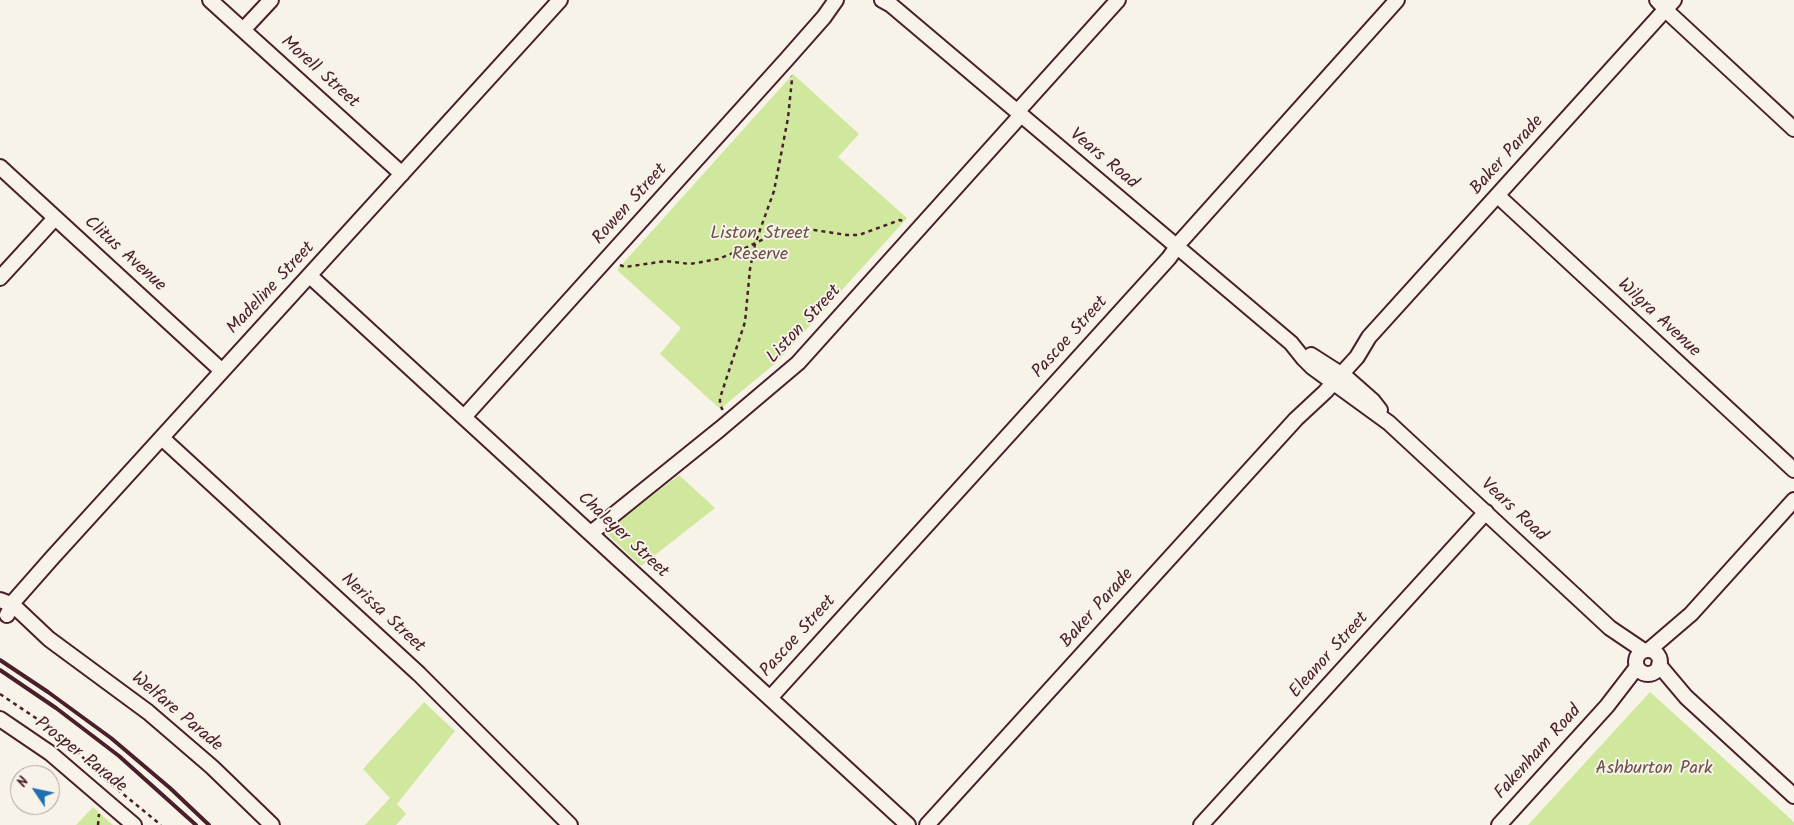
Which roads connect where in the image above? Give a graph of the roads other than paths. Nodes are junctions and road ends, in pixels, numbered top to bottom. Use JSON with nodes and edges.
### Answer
{"nodes":[{"id":1,"x":210,"y":0,"type":"edge"},
{"id":2,"x":270,"y":0,"type":"edge"},
{"id":3,"x":560,"y":0,"type":"edge"},
{"id":4,"x":836,"y":0,"type":"edge"},
{"id":5,"x":843,"y":0,"type":"edge"},
{"id":6,"x":1118,"y":0,"type":"edge"},
{"id":7,"x":1397,"y":0,"type":"edge"},
{"id":8,"x":887,"y":2,"type":"edge"},
{"id":9,"x":1665,"y":3,"type":"edge"},
{"id":10,"x":824,"y":16,"type":"junction"},
{"id":11,"x":243,"y":30,"type":"junction"},
{"id":12,"x":1019,"y":114,"type":"junction"},
{"id":13,"x":1794,"y":128,"type":"edge"},
{"id":14,"x":0,"y":167,"type":"edge"},
{"id":15,"x":402,"y":174,"type":"junction"},
{"id":16,"x":1498,"y":196,"type":"junction"},
{"id":17,"x":55,"y":218,"type":"junction"},
{"id":18,"x":1177,"y":247,"type":"junction"},
{"id":19,"x":310,"y":276,"type":"junction"},
{"id":20,"x":0,"y":278,"type":"edge"},
{"id":21,"x":222,"y":371,"type":"junction"},
{"id":22,"x":1334,"y":376,"type":"junction"},
{"id":23,"x":464,"y":417,"type":"junction"},
{"id":24,"x":162,"y":438,"type":"junction"},
{"id":25,"x":1794,"y":470,"type":"edge"},
{"id":26,"x":1794,"y":500,"type":"edge"},
{"id":27,"x":1486,"y":512,"type":"junction"},
{"id":28,"x":591,"y":533,"type":"junction"},
{"id":29,"x":5,"y":608,"type":"edge"},
{"id":30,"x":1647,"y":662,"type":"junction"},
{"id":31,"x":770,"y":698,"type":"junction"},
{"id":32,"x":0,"y":719,"type":"edge"},
{"id":33,"x":1794,"y":796,"type":"edge"},
{"id":34,"x":134,"y":825,"type":"edge"},
{"id":35,"x":272,"y":825,"type":"edge"},
{"id":36,"x":570,"y":825,"type":"edge"},
{"id":37,"x":908,"y":825,"type":"edge"},
{"id":38,"x":927,"y":825,"type":"edge"},
{"id":39,"x":1201,"y":825,"type":"edge"},
{"id":40,"x":1499,"y":825,"type":"edge"}],
"edges":[{"from":1,"to":11,"type":"street","name":"Morell Street"},
{"from":2,"to":11,"type":"street"},
{"from":3,"to":15,"type":"street","name":"Madeline Street"},
{"from":4,"to":10,"type":"street","name":"Rowen Street"},
{"from":5,"to":10,"type":"street","name":"Rowen Street"},
{"from":6,"to":12,"type":"street","name":"Liston Street"},
{"from":7,"to":18,"type":"street","name":"Pascoe Street"},
{"from":8,"to":12,"type":"street","name":"Vears Road"},
{"from":9,"to":13,"type":"street"},
{"from":9,"to":16,"type":"street","name":"Baker Parade"},
{"from":10,"to":23,"type":"street","name":"Rowen Street"},
{"from":11,"to":15,"type":"street","name":"Morell Street"},
{"from":12,"to":18,"type":"street","name":"Vears Road"},
{"from":12,"to":28,"type":"street","name":"Liston Street"},
{"from":14,"to":17,"type":"street","name":"Clitus Avenue"},
{"from":15,"to":19,"type":"street","name":"Madeline Street"},
{"from":16,"to":22,"type":"street","name":"Baker Parade"},
{"from":16,"to":25,"type":"street","name":"Wilgra Avenue"},
{"from":17,"to":20,"type":"street"},
{"from":17,"to":21,"type":"street","name":"Clitus Avenue"},
{"from":18,"to":22,"type":"street","name":"Vears Road"},
{"from":18,"to":31,"type":"street","name":"Pascoe Street"},
{"from":19,"to":21,"type":"street","name":"Madeline Street"},
{"from":19,"to":23,"type":"street","name":"Chaleyer Street"},
{"from":21,"to":24,"type":"street","name":"Madeline Street"},
{"from":22,"to":27,"type":"street","name":"Vears Road"},
{"from":22,"to":38,"type":"street","name":"Baker Parade"},
{"from":23,"to":28,"type":"street","name":"Chaleyer Street"},
{"from":24,"to":29,"type":"street","name":"Madeline Street"},
{"from":24,"to":36,"type":"street","name":"Nerissa Street"},
{"from":26,"to":30,"type":"street","name":"Fakenham Road"},
{"from":27,"to":30,"type":"street","name":"Vears Road"},
{"from":27,"to":39,"type":"street","name":"Eleanor Street"},
{"from":28,"to":31,"type":"street","name":"Chaleyer Street"},
{"from":29,"to":35,"type":"street","name":"Welfare Parade"},
{"from":30,"to":33,"type":"street","name":"Vears Road"},
{"from":30,"to":40,"type":"street","name":"Fakenham Road"},
{"from":31,"to":37,"type":"street","name":"Chaleyer Street"},
{"from":32,"to":34,"type":"street","name":"Prosper Parade"}]}
